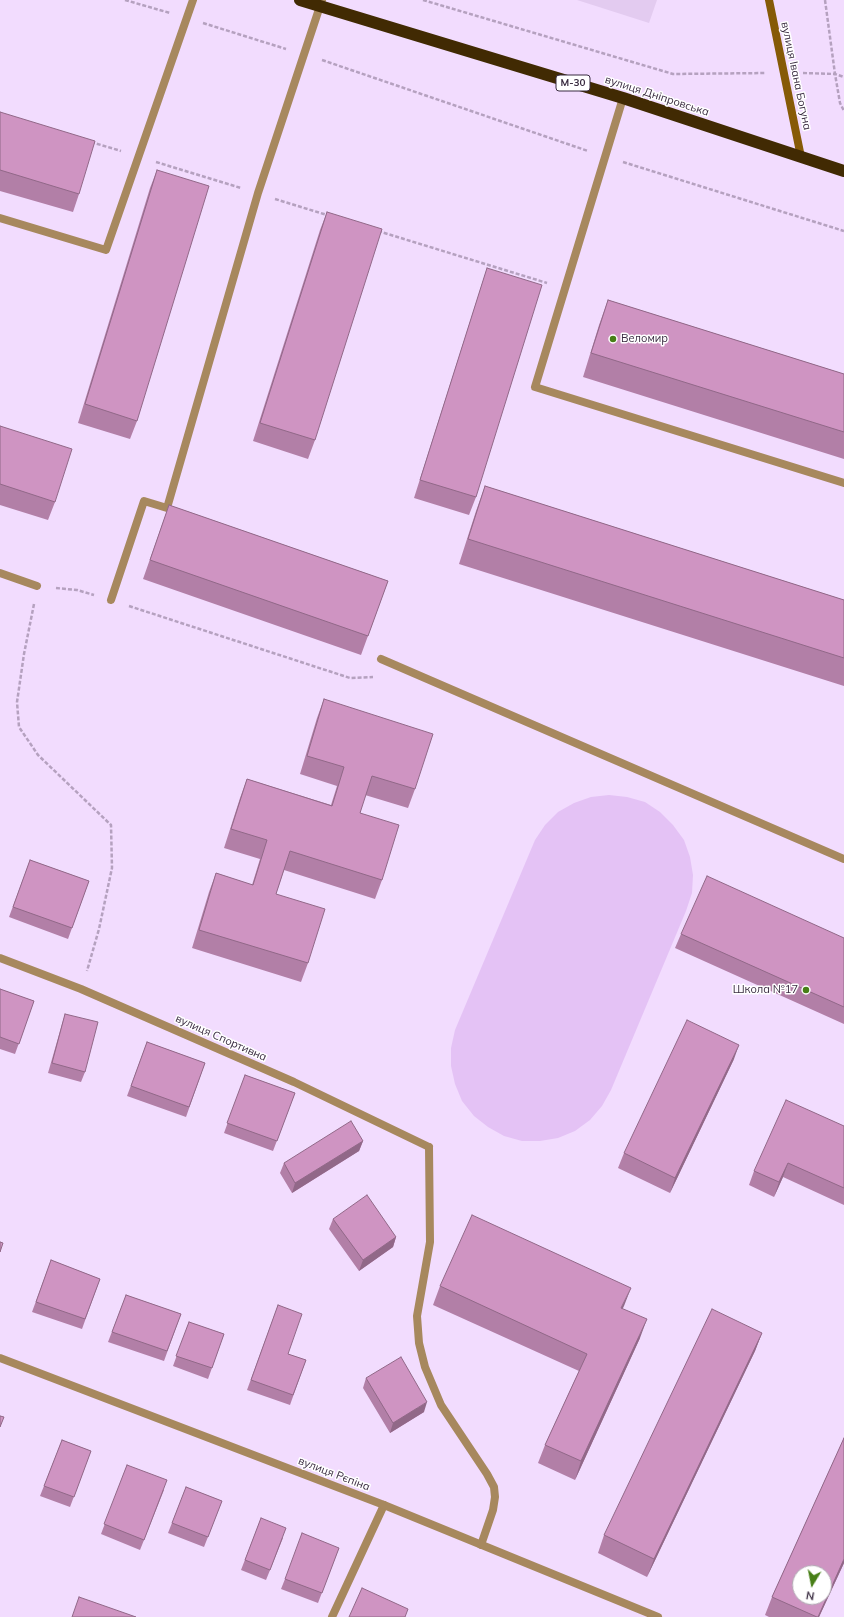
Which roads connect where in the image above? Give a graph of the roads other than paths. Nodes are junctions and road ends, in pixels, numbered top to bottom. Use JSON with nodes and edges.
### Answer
{"nodes":[{"id":1,"x":193,"y":0,"type":"edge"},
{"id":2,"x":300,"y":0,"type":"edge"},
{"id":3,"x":769,"y":0,"type":"edge"},
{"id":4,"x":321,"y":3,"type":"edge"},
{"id":5,"x":623,"y":98,"type":"junction"},
{"id":6,"x":801,"y":157,"type":"junction"},
{"id":7,"x":844,"y":171,"type":"edge"},
{"id":8,"x":0,"y":218,"type":"edge"},
{"id":9,"x":844,"y":483,"type":"edge"},
{"id":10,"x":0,"y":573,"type":"edge"},
{"id":11,"x":37,"y":586,"type":"road end"},
{"id":12,"x":111,"y":600,"type":"road end"},
{"id":13,"x":381,"y":659,"type":"dead end"},
{"id":14,"x":844,"y":859,"type":"edge"},
{"id":15,"x":0,"y":958,"type":"edge"},
{"id":16,"x":0,"y":1358,"type":"edge"},
{"id":17,"x":384,"y":1505,"type":"junction"},
{"id":18,"x":481,"y":1545,"type":"junction"},
{"id":19,"x":332,"y":1617,"type":"edge"},
{"id":20,"x":658,"y":1617,"type":"edge"}],
"edges":[{"from":1,"to":8,"type":"street"},
{"from":2,"to":4,"type":"highway","name":"вулиця Дніпровська","number":"М-30"},
{"from":3,"to":6,"type":"street","name":"вулиця Івана Богуна"},
{"from":4,"to":5,"type":"highway","name":"вулиця Дніпровська","number":"М-30"},
{"from":4,"to":12,"type":"street"},
{"from":5,"to":6,"type":"highway","name":"вулиця Дніпровська","number":"М-30"},
{"from":5,"to":9,"type":"street"},
{"from":6,"to":7,"type":"highway","name":"вулиця Дніпровська","number":"М-30"},
{"from":10,"to":11,"type":"street"},
{"from":13,"to":14,"type":"street"},
{"from":15,"to":18,"type":"street","name":"вулиця Спортивна"},
{"from":16,"to":17,"type":"street","name":"вулиця Рєпіна"},
{"from":17,"to":18,"type":"street","name":"вулиця Рєпіна"},
{"from":17,"to":19,"type":"street"},
{"from":18,"to":20,"type":"street","name":"вулиця Рєпіна"}]}
